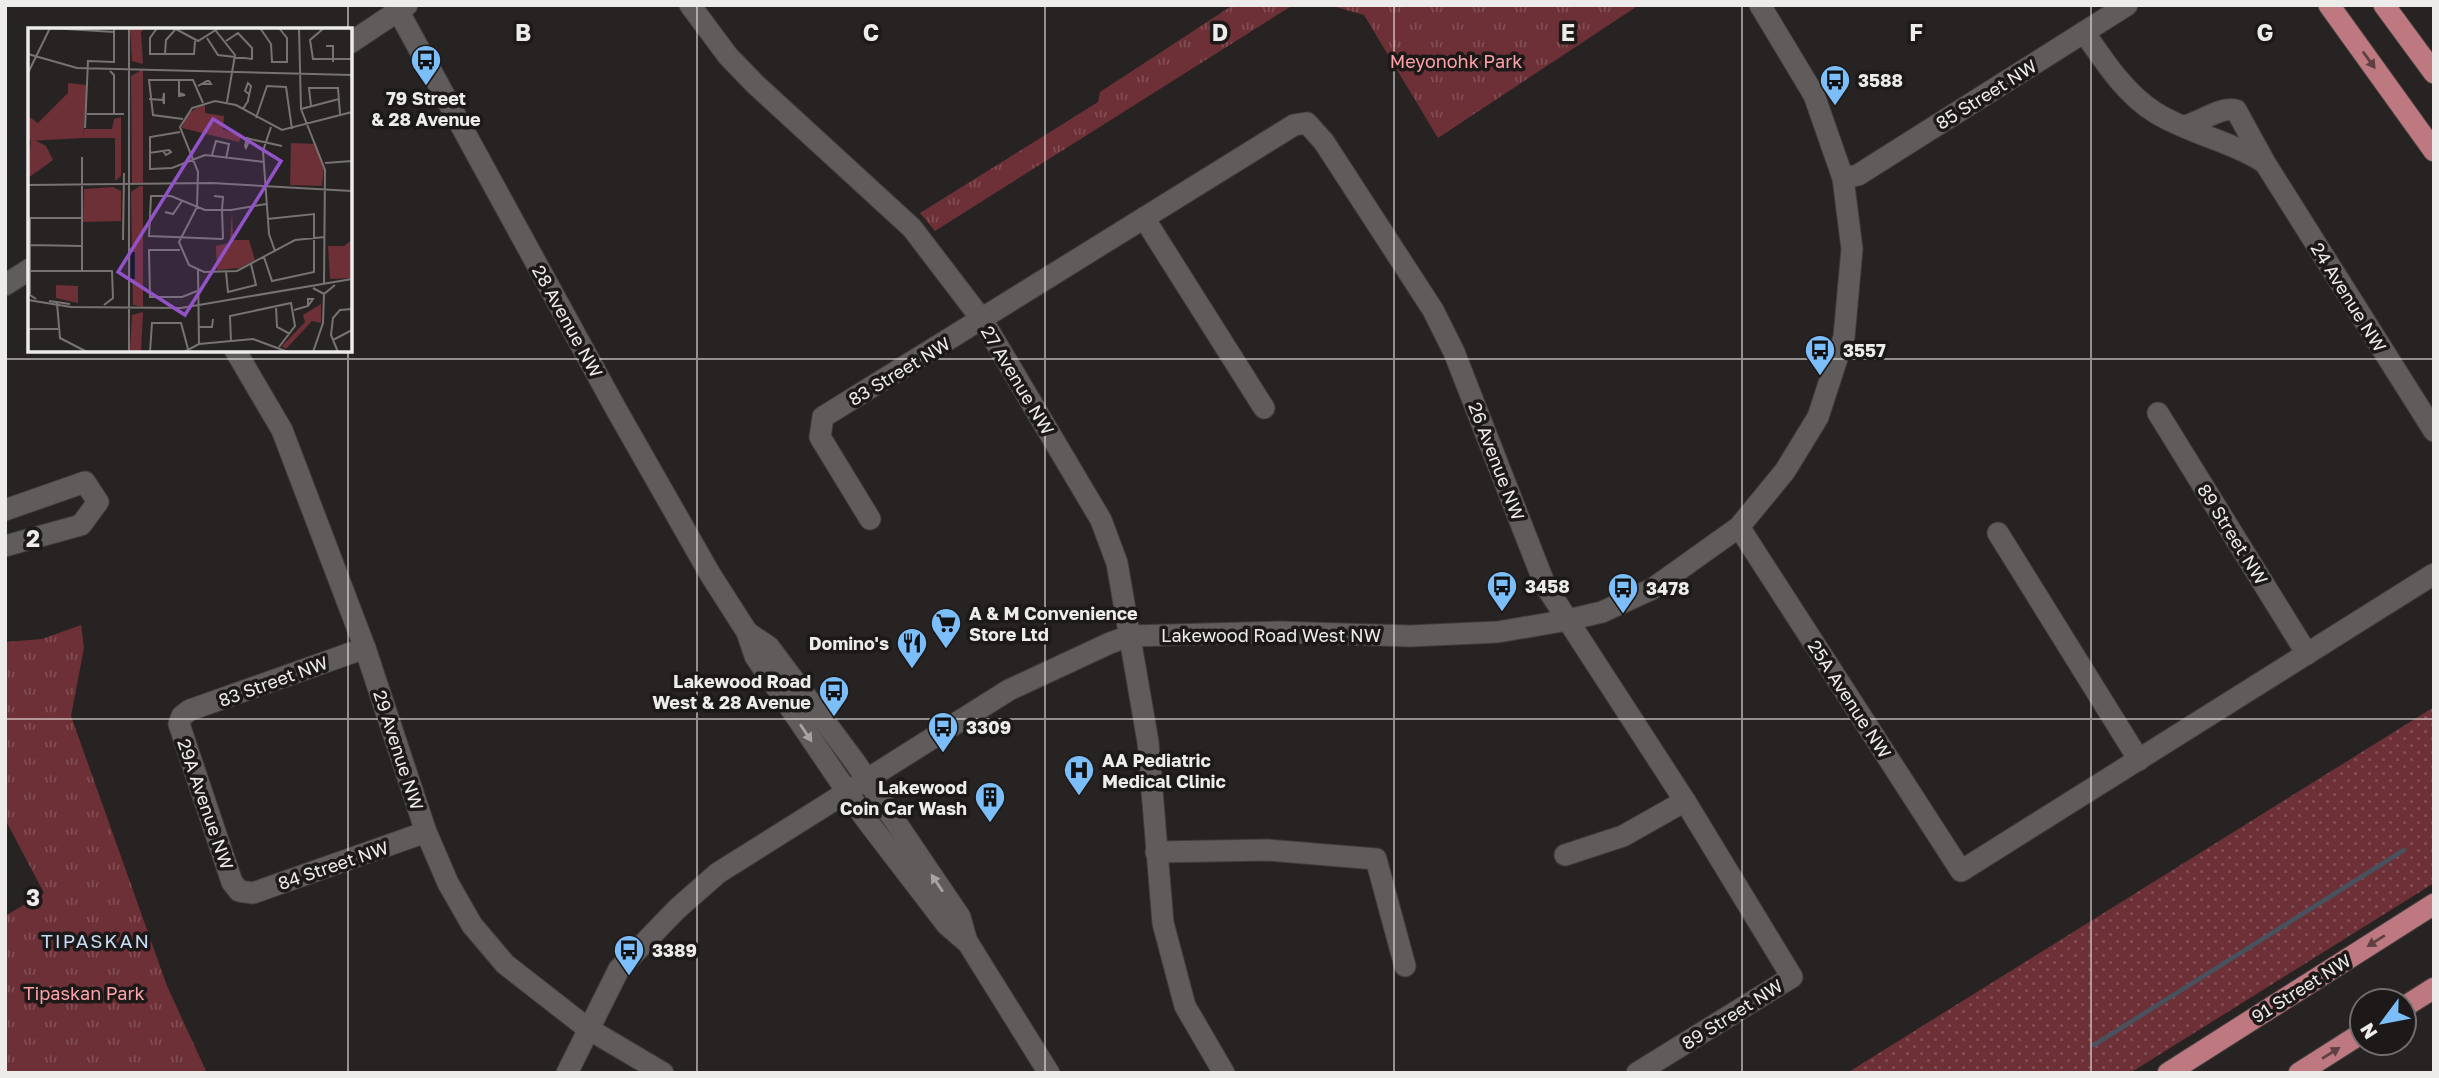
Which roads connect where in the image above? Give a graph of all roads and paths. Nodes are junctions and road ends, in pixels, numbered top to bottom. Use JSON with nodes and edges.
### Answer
{"nodes":[{"id":1,"x":690,"y":5,"type":"edge"},
{"id":2,"x":1760,"y":5,"type":"edge"},
{"id":3,"x":2127,"y":5,"type":"edge"},
{"id":4,"x":2329,"y":5,"type":"edge"},
{"id":5,"x":2384,"y":5,"type":"edge"},
{"id":6,"x":400,"y":7,"type":"edge"},
{"id":7,"x":2084,"y":32,"type":"junction"},
{"id":8,"x":352,"y":42,"type":"edge"},
{"id":9,"x":2434,"y":74,"type":"edge"},
{"id":10,"x":1307,"y":123,"type":"joint"},
{"id":11,"x":2184,"y":125,"type":"junction"},
{"id":12,"x":2434,"y":151,"type":"edge"},
{"id":13,"x":2265,"y":163,"type":"junction"},
{"id":14,"x":1843,"y":178,"type":"junction"},
{"id":15,"x":1144,"y":218,"type":"junction"},
{"id":16,"x":28,"y":270,"type":"edge"},
{"id":17,"x":5,"y":285,"type":"edge"},
{"id":18,"x":983,"y":321,"type":"junction"},
{"id":19,"x":236,"y":352,"type":"edge"},
{"id":20,"x":1264,"y":408,"type":"dead end"},
{"id":21,"x":2158,"y":413,"type":"dead end"},
{"id":22,"x":2434,"y":431,"type":"edge"},
{"id":23,"x":5,"y":510,"type":"edge"},
{"id":24,"x":870,"y":519,"type":"dead end"},
{"id":25,"x":1739,"y":527,"type":"junction"},
{"id":26,"x":1998,"y":533,"type":"dead end"},
{"id":27,"x":5,"y":546,"type":"edge"},
{"id":28,"x":2434,"y":574,"type":"edge"},
{"id":29,"x":1568,"y":620,"type":"junction"},
{"id":30,"x":747,"y":632,"type":"junction"},
{"id":31,"x":1130,"y":636,"type":"junction"},
{"id":32,"x":365,"y":648,"type":"junction"},
{"id":33,"x":2307,"y":654,"type":"junction"},
{"id":34,"x":182,"y":716,"type":"joint"},
{"id":35,"x":2139,"y":760,"type":"junction"},
{"id":36,"x":867,"y":779,"type":"junction"},
{"id":37,"x":846,"y":792,"type":"junction"},
{"id":38,"x":1685,"y":801,"type":"junction"},
{"id":39,"x":426,"y":832,"type":"junction"},
{"id":40,"x":1156,"y":852,"type":"junction"},
{"id":41,"x":1565,"y":855,"type":"dead end"},
{"id":42,"x":239,"y":891,"type":"joint"},
{"id":43,"x":2434,"y":904,"type":"edge"},
{"id":44,"x":968,"y":943,"type":"junction"},
{"id":45,"x":1405,"y":966,"type":"dead end"},
{"id":46,"x":1792,"y":978,"type":"joint"},
{"id":47,"x":2434,"y":988,"type":"edge"},
{"id":48,"x":2418,"y":998,"type":"edge"},
{"id":49,"x":587,"y":1028,"type":"junction"},
{"id":50,"x":2348,"y":1042,"type":"edge"},
{"id":51,"x":567,"y":1073,"type":"edge"},
{"id":52,"x":663,"y":1073,"type":"edge"},
{"id":53,"x":1049,"y":1073,"type":"edge"},
{"id":54,"x":1224,"y":1073,"type":"edge"},
{"id":55,"x":1637,"y":1073,"type":"edge"},
{"id":56,"x":2168,"y":1073,"type":"edge"},
{"id":57,"x":2299,"y":1073,"type":"edge"}],
"edges":[{"from":1,"to":18,"type":"street","name":"27 Avenue NW"},
{"from":2,"to":14,"type":"street","name":"Lakewood Road West NW"},
{"from":3,"to":7,"type":"street","name":"85 Street NW"},
{"from":4,"to":12,"type":"main road","one_way":true},
{"from":5,"to":9,"type":"main road"},
{"from":6,"to":8,"type":"street"},
{"from":6,"to":30,"type":"street","name":"28 Avenue NW"},
{"from":7,"to":11,"type":"street","name":"24 Avenue NW"},
{"from":7,"to":14,"type":"street","name":"85 Street NW"},
{"from":10,"to":15,"type":"street","name":"83 Street NW"},
{"from":10,"to":29,"type":"street","name":"26 Avenue NW"},
{"from":11,"to":13,"type":"street","name":"24 Avenue NW"},
{"from":11,"to":13,"type":"street","name":"24 Avenue NW"},
{"from":13,"to":22,"type":"street","name":"24 Avenue NW"},
{"from":14,"to":25,"type":"street","name":"Lakewood Road West NW"},
{"from":15,"to":18,"type":"street","name":"83 Street NW"},
{"from":15,"to":20,"type":"street"},
{"from":16,"to":17,"type":"street"},
{"from":18,"to":24,"type":"street","name":"83 Street NW"},
{"from":18,"to":31,"type":"street","name":"27 Avenue NW"},
{"from":19,"to":32,"type":"street","name":"29 Avenue NW"},
{"from":21,"to":33,"type":"street","name":"89 Street NW"},
{"from":23,"to":27,"type":"street"},
{"from":25,"to":29,"type":"street","name":"Lakewood Road West NW"},
{"from":25,"to":35,"type":"street","name":"25A Avenue NW"},
{"from":26,"to":35,"type":"street"},
{"from":28,"to":33,"type":"street"},
{"from":29,"to":31,"type":"street","name":"Lakewood Road West NW"},
{"from":29,"to":38,"type":"street","name":"26 Avenue NW"},
{"from":30,"to":36,"type":"street","name":"28 Avenue NW"},
{"from":30,"to":37,"type":"street","name":"28 Avenue NW","one_way":true},
{"from":31,"to":36,"type":"street","name":"Lakewood Road West NW"},
{"from":31,"to":40,"type":"street","name":"27 Avenue NW"},
{"from":32,"to":34,"type":"street","name":"83 Street NW"},
{"from":32,"to":39,"type":"street","name":"29 Avenue NW"},
{"from":33,"to":35,"type":"street"},
{"from":34,"to":42,"type":"street","name":"29A Avenue NW"},
{"from":36,"to":37,"type":"street","name":"Lakewood Road West NW"},
{"from":44,"to":36,"type":"street","name":"28 Avenue NW","one_way":true},
{"from":37,"to":44,"type":"street","name":"28 Avenue NW"},
{"from":37,"to":49,"type":"street","name":"Lakewood Road West NW"},
{"from":38,"to":41,"type":"street"},
{"from":38,"to":46,"type":"street","name":"26 Avenue NW"},
{"from":39,"to":42,"type":"street","name":"84 Street NW"},
{"from":39,"to":49,"type":"street","name":"29 Avenue NW"},
{"from":40,"to":45,"type":"street"},
{"from":40,"to":54,"type":"street","name":"27 Avenue NW"},
{"from":43,"to":56,"type":"main road","name":"91 Street NW","one_way":true},
{"from":44,"to":53,"type":"street","name":"28 Avenue NW"},
{"from":46,"to":55,"type":"street","name":"89 Street NW"},
{"from":47,"to":48,"type":"main road"},
{"from":49,"to":51,"type":"street","name":"Lakewood Road West NW"},
{"from":49,"to":52,"type":"street","name":"29 Avenue NW"},
{"from":57,"to":50,"type":"main road","one_way":true}]}
